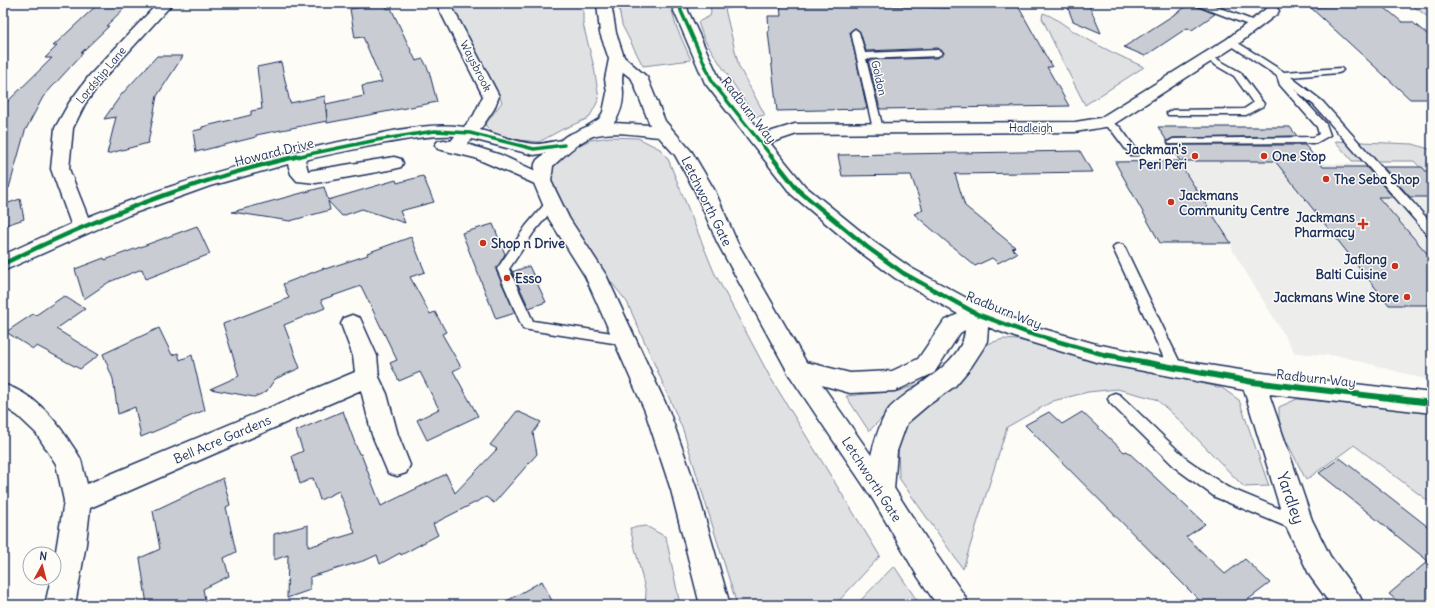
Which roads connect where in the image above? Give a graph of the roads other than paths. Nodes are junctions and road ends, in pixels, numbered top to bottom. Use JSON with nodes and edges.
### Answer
{"nodes":[{"id":1,"x":166,"y":3,"type":"edge"},
{"id":2,"x":443,"y":3,"type":"edge"},
{"id":3,"x":604,"y":3,"type":"edge"},
{"id":4,"x":680,"y":3,"type":"edge"},
{"id":5,"x":1199,"y":3,"type":"edge"},
{"id":6,"x":1272,"y":11,"type":"dead end"},
{"id":7,"x":1254,"y":24,"type":"junction"},
{"id":8,"x":855,"y":32,"type":"dead end"},
{"id":9,"x":1232,"y":42,"type":"junction"},
{"id":10,"x":938,"y":53,"type":"dead end"},
{"id":11,"x":861,"y":56,"type":"junction"},
{"id":12,"x":1208,"y":57,"type":"junction"},
{"id":13,"x":617,"y":59,"type":"junction"},
{"id":14,"x":1338,"y":70,"type":"dead end"},
{"id":15,"x":1282,"y":75,"type":"junction"},
{"id":16,"x":1172,"y":113,"type":"dead end"},
{"id":17,"x":1105,"y":122,"type":"junction"},
{"id":18,"x":878,"y":129,"type":"junction"},
{"id":19,"x":592,"y":131,"type":"junction"},
{"id":20,"x":664,"y":132,"type":"junction"},
{"id":21,"x":469,"y":133,"type":"junction"},
{"id":22,"x":400,"y":136,"type":"junction"},
{"id":23,"x":759,"y":141,"type":"junction"},
{"id":24,"x":1173,"y":142,"type":"dead end"},
{"id":25,"x":564,"y":145,"type":"junction"},
{"id":26,"x":455,"y":146,"type":"junction"},
{"id":27,"x":1134,"y":153,"type":"dead end"},
{"id":28,"x":295,"y":157,"type":"junction"},
{"id":29,"x":394,"y":163,"type":"dead end"},
{"id":30,"x":542,"y":181,"type":"junction"},
{"id":31,"x":552,"y":203,"type":"junction"},
{"id":32,"x":82,"y":227,"type":"junction"},
{"id":33,"x":1432,"y":232,"type":"edge"},
{"id":34,"x":1119,"y":248,"type":"dead end"},
{"id":35,"x":3,"y":264,"type":"edge"},
{"id":36,"x":976,"y":314,"type":"junction"},
{"id":37,"x":352,"y":324,"type":"dead end"},
{"id":38,"x":626,"y":340,"type":"junction"},
{"id":39,"x":798,"y":369,"type":"junction"},
{"id":40,"x":1176,"y":369,"type":"junction"},
{"id":41,"x":367,"y":377,"type":"junction"},
{"id":42,"x":1253,"y":382,"type":"junction"},
{"id":43,"x":3,"y":394,"type":"edge"},
{"id":44,"x":1115,"y":399,"type":"dead end"},
{"id":45,"x":1432,"y":403,"type":"edge"},
{"id":46,"x":397,"y":465,"type":"dead end"},
{"id":47,"x":881,"y":490,"type":"junction"},
{"id":48,"x":77,"y":501,"type":"junction"},
{"id":49,"x":1299,"y":524,"type":"junction"},
{"id":50,"x":60,"y":605,"type":"edge"},
{"id":51,"x":715,"y":605,"type":"edge"},
{"id":52,"x":954,"y":605,"type":"edge"},
{"id":53,"x":1349,"y":605,"type":"edge"}],
"edges":[{"from":1,"to":32,"type":"street","name":"Lordship Lane"},
{"from":2,"to":21,"type":"street","name":"Waysbrook"},
{"from":3,"to":13,"type":"street"},
{"from":4,"to":23,"type":"street","name":"Radburn Way"},
{"from":5,"to":7,"type":"lane"},
{"from":6,"to":7,"type":"street","name":"Hadleigh"},
{"from":7,"to":9,"type":"street","name":"Hadleigh"},
{"from":8,"to":11,"type":"lane","name":"Goldon"},
{"from":9,"to":12,"type":"street","name":"Hadleigh"},
{"from":9,"to":15,"type":"lane"},
{"from":10,"to":11,"type":"lane"},
{"from":11,"to":18,"type":"lane","name":"Goldon"},
{"from":12,"to":16,"type":"lane"},
{"from":12,"to":17,"type":"street","name":"Hadleigh"},
{"from":13,"to":19,"type":"street"},
{"from":13,"to":20,"type":"street","name":"Letchworth Gate"},
{"from":14,"to":15,"type":"lane"},
{"from":15,"to":24,"type":"lane"},
{"from":15,"to":33,"type":"lane"},
{"from":17,"to":18,"type":"street","name":"Hadleigh"},
{"from":17,"to":27,"type":"lane"},
{"from":18,"to":23,"type":"street","name":"Hadleigh"},
{"from":19,"to":20,"type":"street"},
{"from":19,"to":25,"type":"street"},
{"from":20,"to":39,"type":"street","name":"Letchworth Gate"},
{"from":21,"to":22,"type":"street","name":"Howard Drive"},
{"from":21,"to":25,"type":"street","name":"Howard Drive"},
{"from":21,"to":26,"type":"street","name":"Waysbrook"},
{"from":22,"to":26,"type":"street","name":"Howard Drive"},
{"from":22,"to":28,"type":"street","name":"Howard Drive"},
{"from":23,"to":36,"type":"street","name":"Radburn Way"},
{"from":25,"to":30,"type":"street"},
{"from":26,"to":30,"type":"street","name":"Howard Drive"},
{"from":28,"to":29,"type":"street"},
{"from":28,"to":32,"type":"street","name":"Howard Drive"},
{"from":30,"to":31,"type":"street"},
{"from":31,"to":38,"type":"street"},
{"from":31,"to":38,"type":"lane"},
{"from":32,"to":35,"type":"street","name":"Howard Drive"},
{"from":34,"to":40,"type":"lane"},
{"from":36,"to":39,"type":"street","name":"Radburn Way"},
{"from":36,"to":40,"type":"street","name":"Radburn Way"},
{"from":36,"to":47,"type":"street","name":"Radburn Way"},
{"from":37,"to":41,"type":"street"},
{"from":38,"to":51,"type":"street"},
{"from":39,"to":47,"type":"street","name":"Letchworth Gate"},
{"from":40,"to":42,"type":"street","name":"Radburn Way"},
{"from":41,"to":46,"type":"street"},
{"from":41,"to":48,"type":"street","name":"Bell Acre Gardens"},
{"from":42,"to":45,"type":"street","name":"Radburn Way"},
{"from":42,"to":49,"type":"street","name":"Yardley"},
{"from":43,"to":48,"type":"street"},
{"from":44,"to":49,"type":"lane"},
{"from":47,"to":52,"type":"street","name":"Letchworth Gate"},
{"from":48,"to":50,"type":"street"},
{"from":49,"to":53,"type":"street","name":"Yardley"}]}
